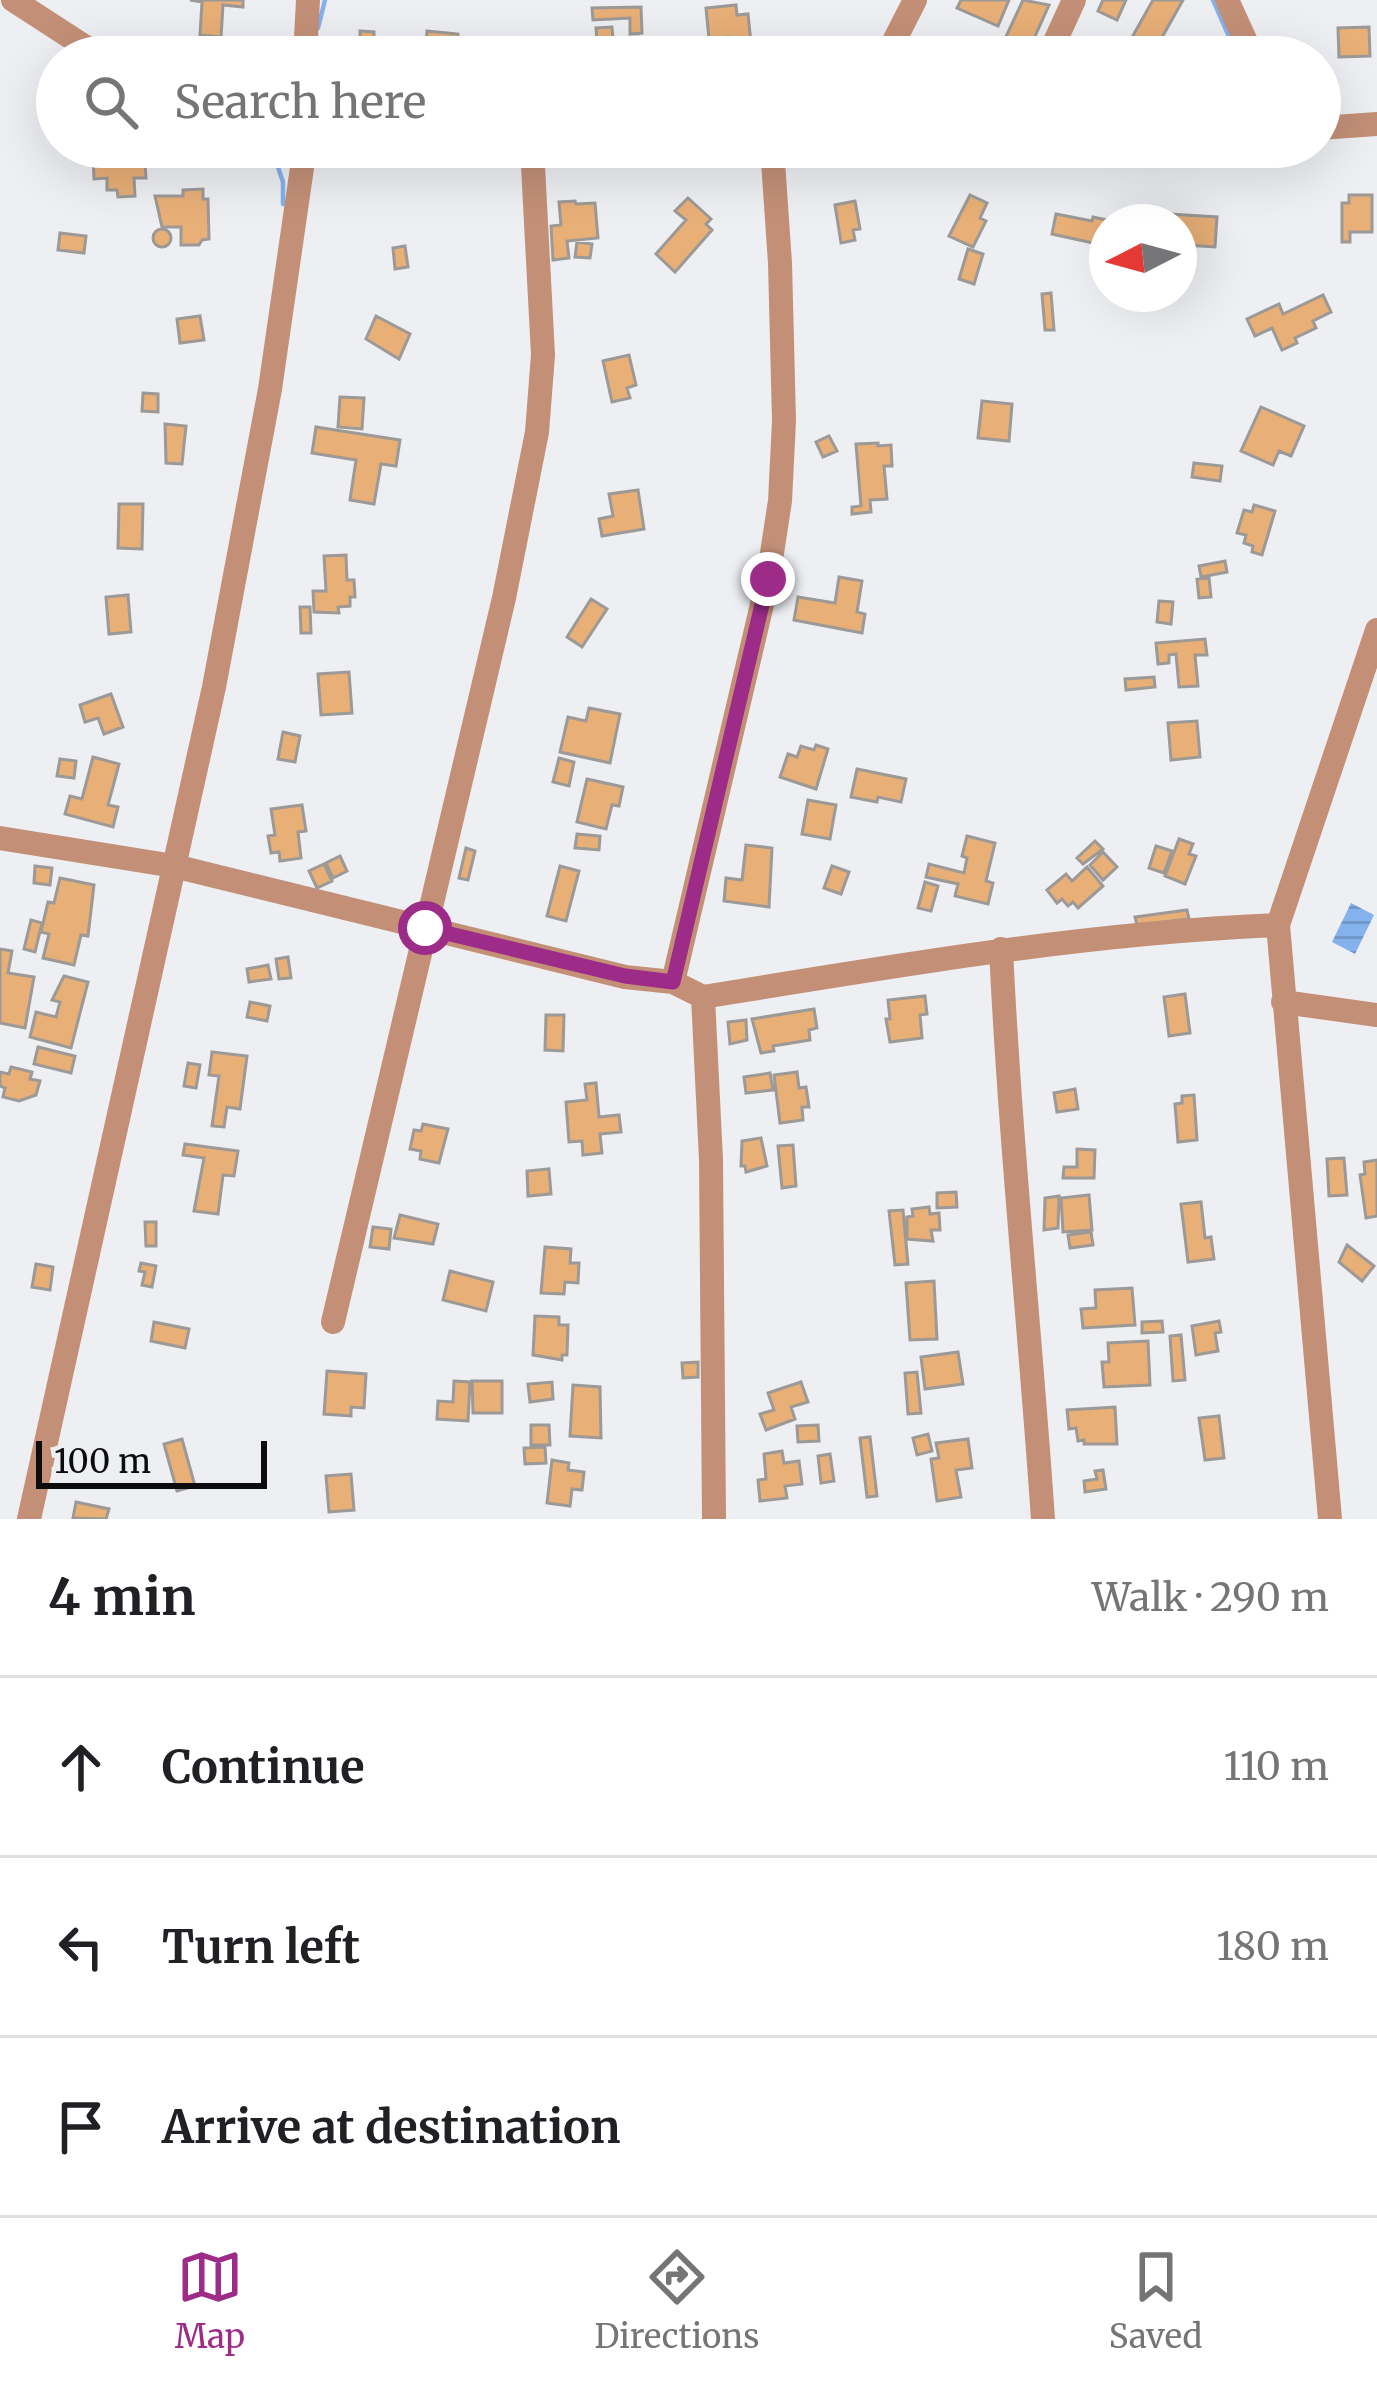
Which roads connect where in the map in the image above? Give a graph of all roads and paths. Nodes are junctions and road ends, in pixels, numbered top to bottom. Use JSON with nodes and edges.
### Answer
{"nodes":[{"id":1,"x":13,"y":0,"type":"edge"},
{"id":2,"x":308,"y":0,"type":"edge"},
{"id":3,"x":915,"y":0,"type":"edge"},
{"id":4,"x":1074,"y":0,"type":"edge"},
{"id":5,"x":1227,"y":0,"type":"edge"},
{"id":6,"x":69,"y":36,"type":"edge"},
{"id":7,"x":306,"y":36,"type":"edge"},
{"id":8,"x":897,"y":36,"type":"edge"},
{"id":9,"x":1058,"y":36,"type":"edge"},
{"id":10,"x":1243,"y":36,"type":"edge"},
{"id":11,"x":1377,"y":124,"type":"edge"},
{"id":12,"x":1341,"y":127,"type":"edge"},
{"id":13,"x":298,"y":168,"type":"edge"},
{"id":14,"x":533,"y":168,"type":"edge"},
{"id":15,"x":774,"y":168,"type":"edge"},
{"id":16,"x":1377,"y":630,"type":"edge"},
{"id":17,"x":0,"y":838,"type":"edge"},
{"id":18,"x":173,"y":866,"type":"junction"},
{"id":19,"x":1278,"y":926,"type":"junction"},
{"id":20,"x":425,"y":928,"type":"junction"},
{"id":21,"x":1000,"y":950,"type":"junction"},
{"id":22,"x":673,"y":982,"type":"junction"},
{"id":23,"x":703,"y":997,"type":"junction"},
{"id":24,"x":1283,"y":1002,"type":"junction"},
{"id":25,"x":1377,"y":1015,"type":"edge"},
{"id":26,"x":333,"y":1322,"type":"dead end"},
{"id":27,"x":29,"y":1519,"type":"edge"},
{"id":28,"x":715,"y":1519,"type":"edge"},
{"id":29,"x":1043,"y":1519,"type":"edge"},
{"id":30,"x":1330,"y":1519,"type":"edge"}],
"edges":[{"from":1,"to":6,"type":"street"},
{"from":2,"to":7,"type":"street"},
{"from":3,"to":8,"type":"street"},
{"from":4,"to":9,"type":"street"},
{"from":5,"to":10,"type":"street"},
{"from":11,"to":12,"type":"street"},
{"from":13,"to":18,"type":"street"},
{"from":14,"to":20,"type":"street"},
{"from":15,"to":22,"type":"street"},
{"from":16,"to":19,"type":"street"},
{"from":17,"to":18,"type":"street"},
{"from":18,"to":20,"type":"street"},
{"from":18,"to":27,"type":"street"},
{"from":19,"to":21,"type":"street"},
{"from":19,"to":24,"type":"street"},
{"from":20,"to":22,"type":"street"},
{"from":20,"to":26,"type":"street"},
{"from":21,"to":23,"type":"street"},
{"from":21,"to":29,"type":"street"},
{"from":22,"to":23,"type":"street"},
{"from":23,"to":28,"type":"street"},
{"from":24,"to":25,"type":"street"},
{"from":24,"to":30,"type":"street"}]}
